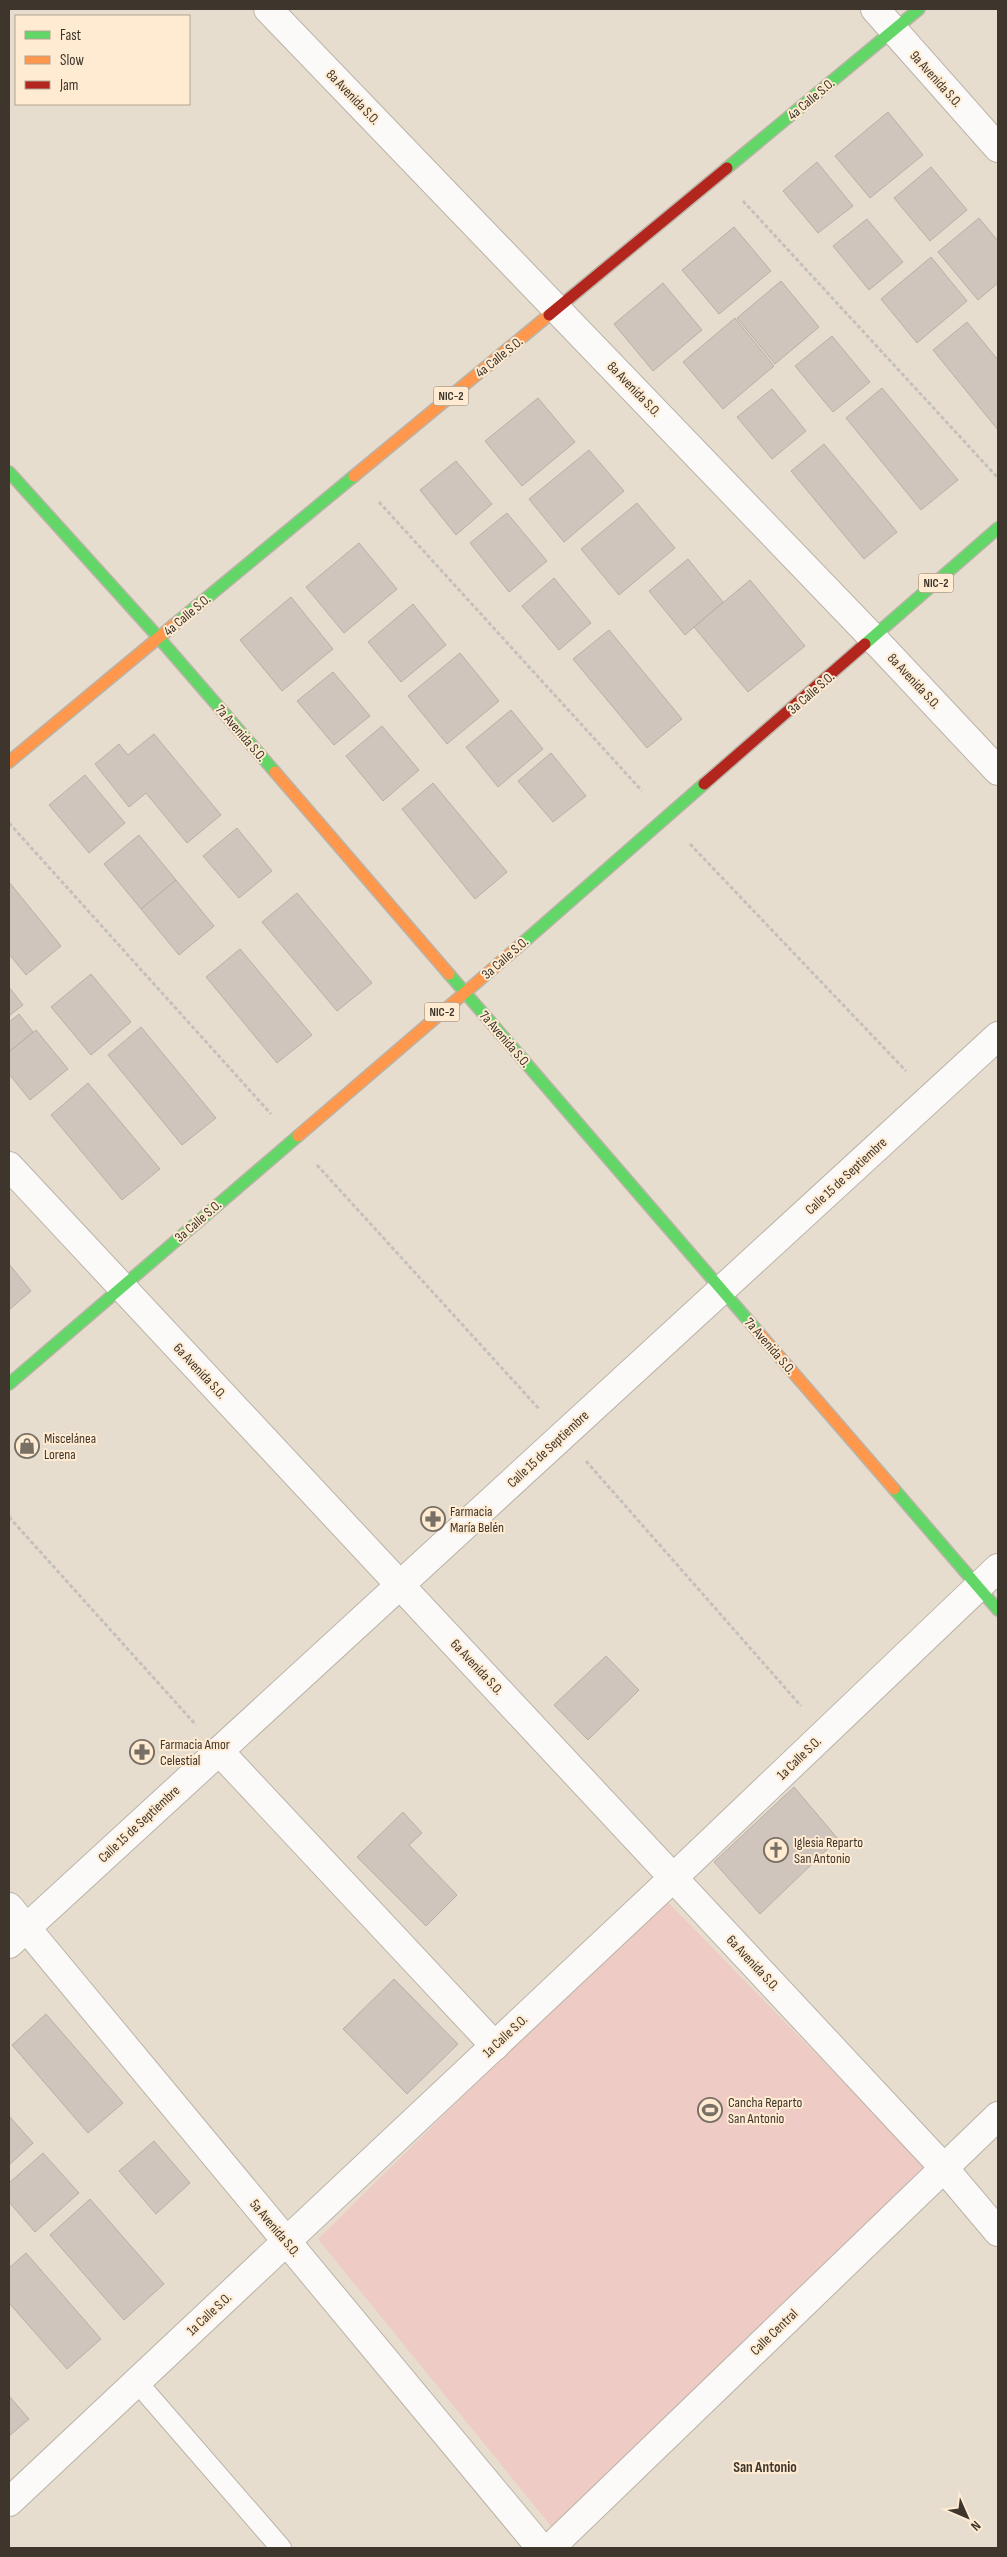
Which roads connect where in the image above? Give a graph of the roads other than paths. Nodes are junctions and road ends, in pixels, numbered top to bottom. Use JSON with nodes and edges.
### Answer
{"nodes":[{"id":1,"x":268,"y":9,"type":"edge"},
{"id":2,"x":875,"y":9,"type":"edge"},
{"id":3,"x":919,"y":9,"type":"edge"},
{"id":4,"x":893,"y":30,"type":"junction"},
{"id":5,"x":998,"y":148,"type":"edge"},
{"id":6,"x":557,"y":309,"type":"junction"},
{"id":7,"x":9,"y":472,"type":"edge"},
{"id":8,"x":998,"y":528,"type":"edge"},
{"id":9,"x":159,"y":638,"type":"junction"},
{"id":10,"x":874,"y":639,"type":"junction"},
{"id":11,"x":9,"y":762,"type":"edge"},
{"id":12,"x":998,"y":771,"type":"edge"},
{"id":13,"x":465,"y":993,"type":"junction"},
{"id":14,"x":998,"y":1036,"type":"edge"},
{"id":15,"x":9,"y":1166,"type":"edge"},
{"id":16,"x":122,"y":1287,"type":"junction"},
{"id":17,"x":722,"y":1290,"type":"junction"},
{"id":18,"x":9,"y":1384,"type":"edge"},
{"id":19,"x":998,"y":1568,"type":"edge"},
{"id":20,"x":400,"y":1585,"type":"junction"},
{"id":21,"x":978,"y":1587,"type":"junction"},
{"id":22,"x":998,"y":1610,"type":"edge"},
{"id":23,"x":219,"y":1751,"type":"junction"},
{"id":24,"x":673,"y":1878,"type":"junction"},
{"id":25,"x":9,"y":1907,"type":"edge"},
{"id":26,"x":17,"y":1936,"type":"edge"},
{"id":27,"x":495,"y":2046,"type":"junction"},
{"id":28,"x":998,"y":2116,"type":"edge"},
{"id":29,"x":944,"y":2168,"type":"junction"},
{"id":30,"x":998,"y":2232,"type":"edge"},
{"id":31,"x":286,"y":2242,"type":"junction"},
{"id":32,"x":136,"y":2382,"type":"junction"},
{"id":33,"x":9,"y":2502,"type":"edge"},
{"id":34,"x":280,"y":2548,"type":"edge"},
{"id":35,"x":541,"y":2548,"type":"edge"},
{"id":36,"x":550,"y":2548,"type":"edge"}],
"edges":[{"from":1,"to":6,"type":"street","name":"8a Avenida S.O."},
{"from":2,"to":4,"type":"street","name":"9a Avenida S.O."},
{"from":3,"to":4,"type":"main road","name":"4a Calle S.O.","number":"NIC-2"},
{"from":4,"to":5,"type":"street","name":"9a Avenida S.O."},
{"from":4,"to":6,"type":"main road","name":"4a Calle S.O.","number":"NIC-2"},
{"from":6,"to":9,"type":"main road","name":"4a Calle S.O.","number":"NIC-2"},
{"from":6,"to":10,"type":"street","name":"8a Avenida S.O."},
{"from":7,"to":9,"type":"main road","name":"7a Avenida S.O."},
{"from":8,"to":10,"type":"main road","name":"3a Calle S.O.","number":"NIC-2"},
{"from":9,"to":11,"type":"main road","name":"4a Calle S.O.","number":"NIC-2"},
{"from":9,"to":13,"type":"main road","name":"7a Avenida S.O."},
{"from":10,"to":12,"type":"street","name":"8a Avenida S.O."},
{"from":10,"to":13,"type":"main road","name":"3a Calle S.O.","number":"NIC-2"},
{"from":13,"to":16,"type":"main road","name":"3a Calle S.O.","number":"NIC-2"},
{"from":13,"to":17,"type":"main road","name":"7a Avenida S.O."},
{"from":14,"to":17,"type":"street","name":"Calle 15 de Septiembre"},
{"from":15,"to":16,"type":"street","name":"6a Avenida S.O."},
{"from":16,"to":18,"type":"main road","name":"3a Calle S.O.","number":"NIC-2"},
{"from":16,"to":20,"type":"street","name":"6a Avenida S.O."},
{"from":17,"to":20,"type":"street","name":"Calle 15 de Septiembre"},
{"from":17,"to":21,"type":"main road","name":"7a Avenida S.O."},
{"from":19,"to":21,"type":"street","name":"1a Calle S.O."},
{"from":20,"to":23,"type":"street","name":"Calle 15 de Septiembre"},
{"from":20,"to":24,"type":"street","name":"6a Avenida S.O."},
{"from":21,"to":22,"type":"main road","name":"7a Avenida S.O."},
{"from":21,"to":24,"type":"street","name":"1a Calle S.O."},
{"from":23,"to":26,"type":"street","name":"Calle 15 de Septiembre"},
{"from":23,"to":27,"type":"street"},
{"from":24,"to":27,"type":"street","name":"1a Calle S.O."},
{"from":24,"to":29,"type":"street","name":"6a Avenida S.O."},
{"from":25,"to":26,"type":"street","name":"5a Avenida S.O."},
{"from":26,"to":31,"type":"street","name":"5a Avenida S.O."},
{"from":27,"to":31,"type":"street","name":"1a Calle S.O."},
{"from":28,"to":29,"type":"street","name":"Calle Central"},
{"from":29,"to":30,"type":"street","name":"6a Avenida S.O."},
{"from":29,"to":36,"type":"street","name":"Calle Central"},
{"from":31,"to":32,"type":"street","name":"1a Calle S.O."},
{"from":31,"to":35,"type":"street","name":"5a Avenida S.O."},
{"from":32,"to":33,"type":"street","name":"1a Calle S.O."},
{"from":32,"to":34,"type":"lane"}]}
